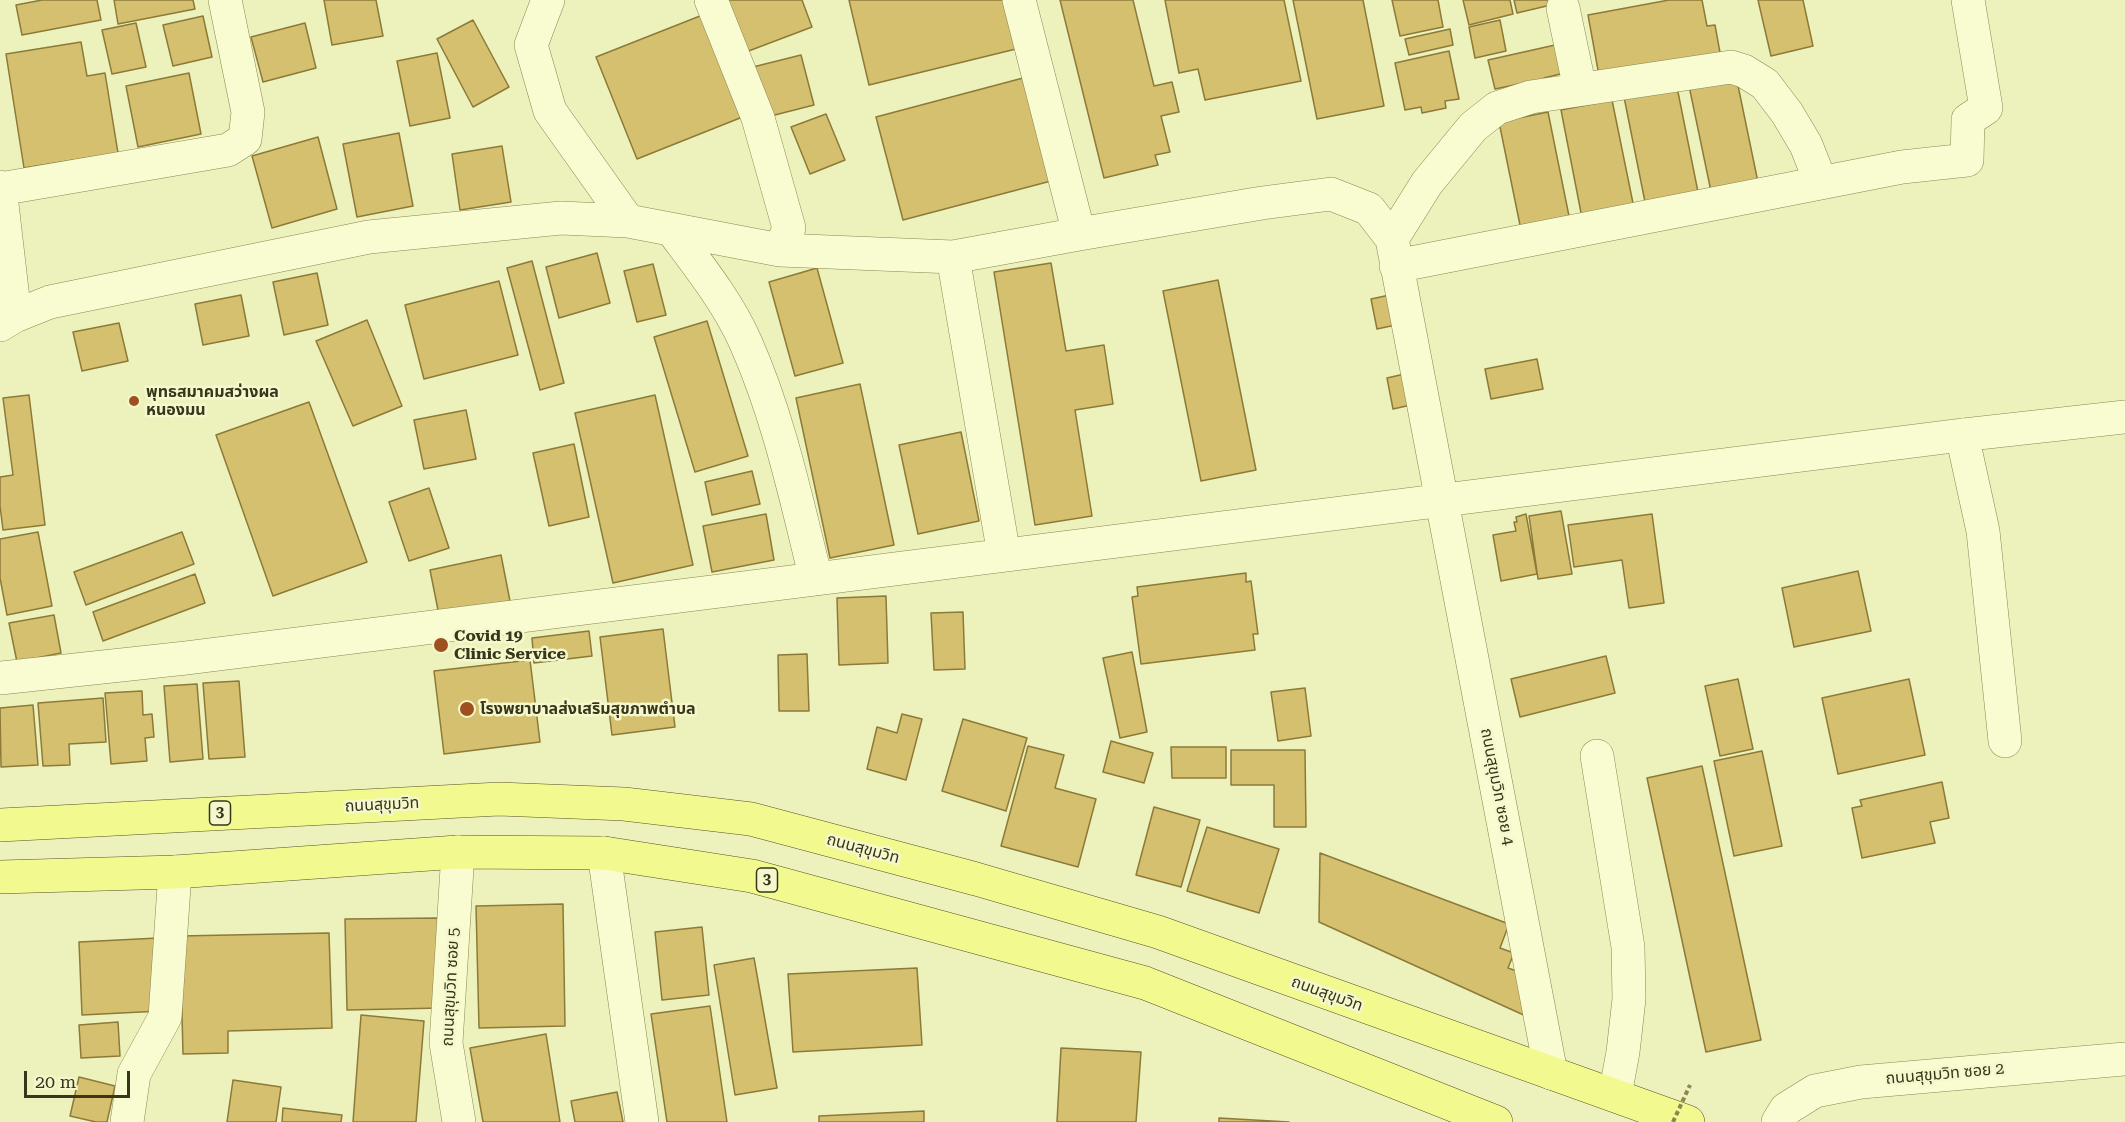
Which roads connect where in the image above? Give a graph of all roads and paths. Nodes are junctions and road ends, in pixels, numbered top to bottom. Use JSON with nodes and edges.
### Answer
{"nodes":[{"id":1,"x":225,"y":0,"type":"edge"},
{"id":2,"x":548,"y":0,"type":"edge"},
{"id":3,"x":711,"y":0,"type":"edge"},
{"id":4,"x":1018,"y":0,"type":"edge"},
{"id":5,"x":1968,"y":0,"type":"edge"},
{"id":6,"x":1563,"y":8,"type":"dead end"},
{"id":7,"x":1580,"y":88,"type":"junction"},
{"id":8,"x":1821,"y":183,"type":"junction"},
{"id":9,"x":0,"y":188,"type":"edge"},
{"id":10,"x":628,"y":222,"type":"junction"},
{"id":11,"x":672,"y":230,"type":"junction"},
{"id":12,"x":1079,"y":234,"type":"junction"},
{"id":13,"x":780,"y":250,"type":"junction"},
{"id":14,"x":1394,"y":252,"type":"junction"},
{"id":15,"x":953,"y":257,"type":"junction"},
{"id":16,"x":7,"y":320,"type":"edge"},
{"id":17,"x":2125,"y":417,"type":"edge"},
{"id":18,"x":1962,"y":435,"type":"junction"},
{"id":19,"x":1443,"y":500,"type":"junction"},
{"id":20,"x":1004,"y":555,"type":"junction"},
{"id":21,"x":816,"y":579,"type":"junction"},
{"id":22,"x":0,"y":678,"type":"edge"},
{"id":23,"x":2005,"y":741,"type":"dead end"},
{"id":24,"x":1597,"y":756,"type":"dead end"},
{"id":25,"x":0,"y":825,"type":"edge"},
{"id":26,"x":458,"y":852,"type":"junction"},
{"id":27,"x":604,"y":853,"type":"junction"},
{"id":28,"x":175,"y":872,"type":"junction"},
{"id":29,"x":0,"y":877,"type":"edge"},
{"id":30,"x":2125,"y":1059,"type":"edge"},
{"id":31,"x":1551,"y":1073,"type":"junction"},
{"id":32,"x":1690,"y":1085,"type":"dead end"},
{"id":33,"x":1615,"y":1095,"type":"junction"},
{"id":34,"x":127,"y":1122,"type":"edge"},
{"id":35,"x":459,"y":1122,"type":"edge"},
{"id":36,"x":642,"y":1122,"type":"edge"},
{"id":37,"x":1497,"y":1122,"type":"edge"},
{"id":38,"x":1673,"y":1122,"type":"edge"},
{"id":39,"x":1688,"y":1122,"type":"edge"},
{"id":40,"x":1778,"y":1122,"type":"edge"}],
"edges":[{"from":1,"to":9,"type":"street"},
{"from":2,"to":10,"type":"street"},
{"from":3,"to":13,"type":"street"},
{"from":4,"to":12,"type":"street"},
{"from":5,"to":8,"type":"street"},
{"from":6,"to":7,"type":"street"},
{"from":7,"to":8,"type":"street"},
{"from":7,"to":14,"type":"street"},
{"from":8,"to":14,"type":"street"},
{"from":9,"to":16,"type":"street"},
{"from":10,"to":11,"type":"street"},
{"from":10,"to":16,"type":"street"},
{"from":11,"to":13,"type":"street"},
{"from":11,"to":21,"type":"street"},
{"from":12,"to":14,"type":"street"},
{"from":12,"to":15,"type":"street"},
{"from":13,"to":15,"type":"street"},
{"from":14,"to":19,"type":"street","name":"ถนนสุขุมวิท ซอย 4"},
{"from":15,"to":20,"type":"street"},
{"from":17,"to":18,"type":"street"},
{"from":18,"to":19,"type":"street"},
{"from":18,"to":23,"type":"street"},
{"from":19,"to":20,"type":"street"},
{"from":19,"to":31,"type":"street","name":"ถนนสุขุมวิท ซอย 4"},
{"from":20,"to":21,"type":"street"},
{"from":21,"to":22,"type":"street"},
{"from":24,"to":33,"type":"street"},
{"from":25,"to":31,"type":"main road","name":"ถนนสุขุมวิท","number":"3"},
{"from":26,"to":27,"type":"main road","number":"3"},
{"from":26,"to":28,"type":"main road","number":"3"},
{"from":26,"to":35,"type":"street","name":"ถนนสุขุมวิท ซอย 5"},
{"from":27,"to":36,"type":"street"},
{"from":27,"to":37,"type":"main road","number":"3"},
{"from":28,"to":29,"type":"main road","number":"3"},
{"from":28,"to":34,"type":"street"},
{"from":30,"to":40,"type":"street","name":"ถนนสุขุมวิท ซอย 2"},
{"from":31,"to":33,"type":"main road","name":"ถนนสุขุมวิท","number":"3"},
{"from":32,"to":38,"type":"path","bridge":true},
{"from":33,"to":39,"type":"main road","name":"ถนนสุขุมวิท","number":"3"}]}
